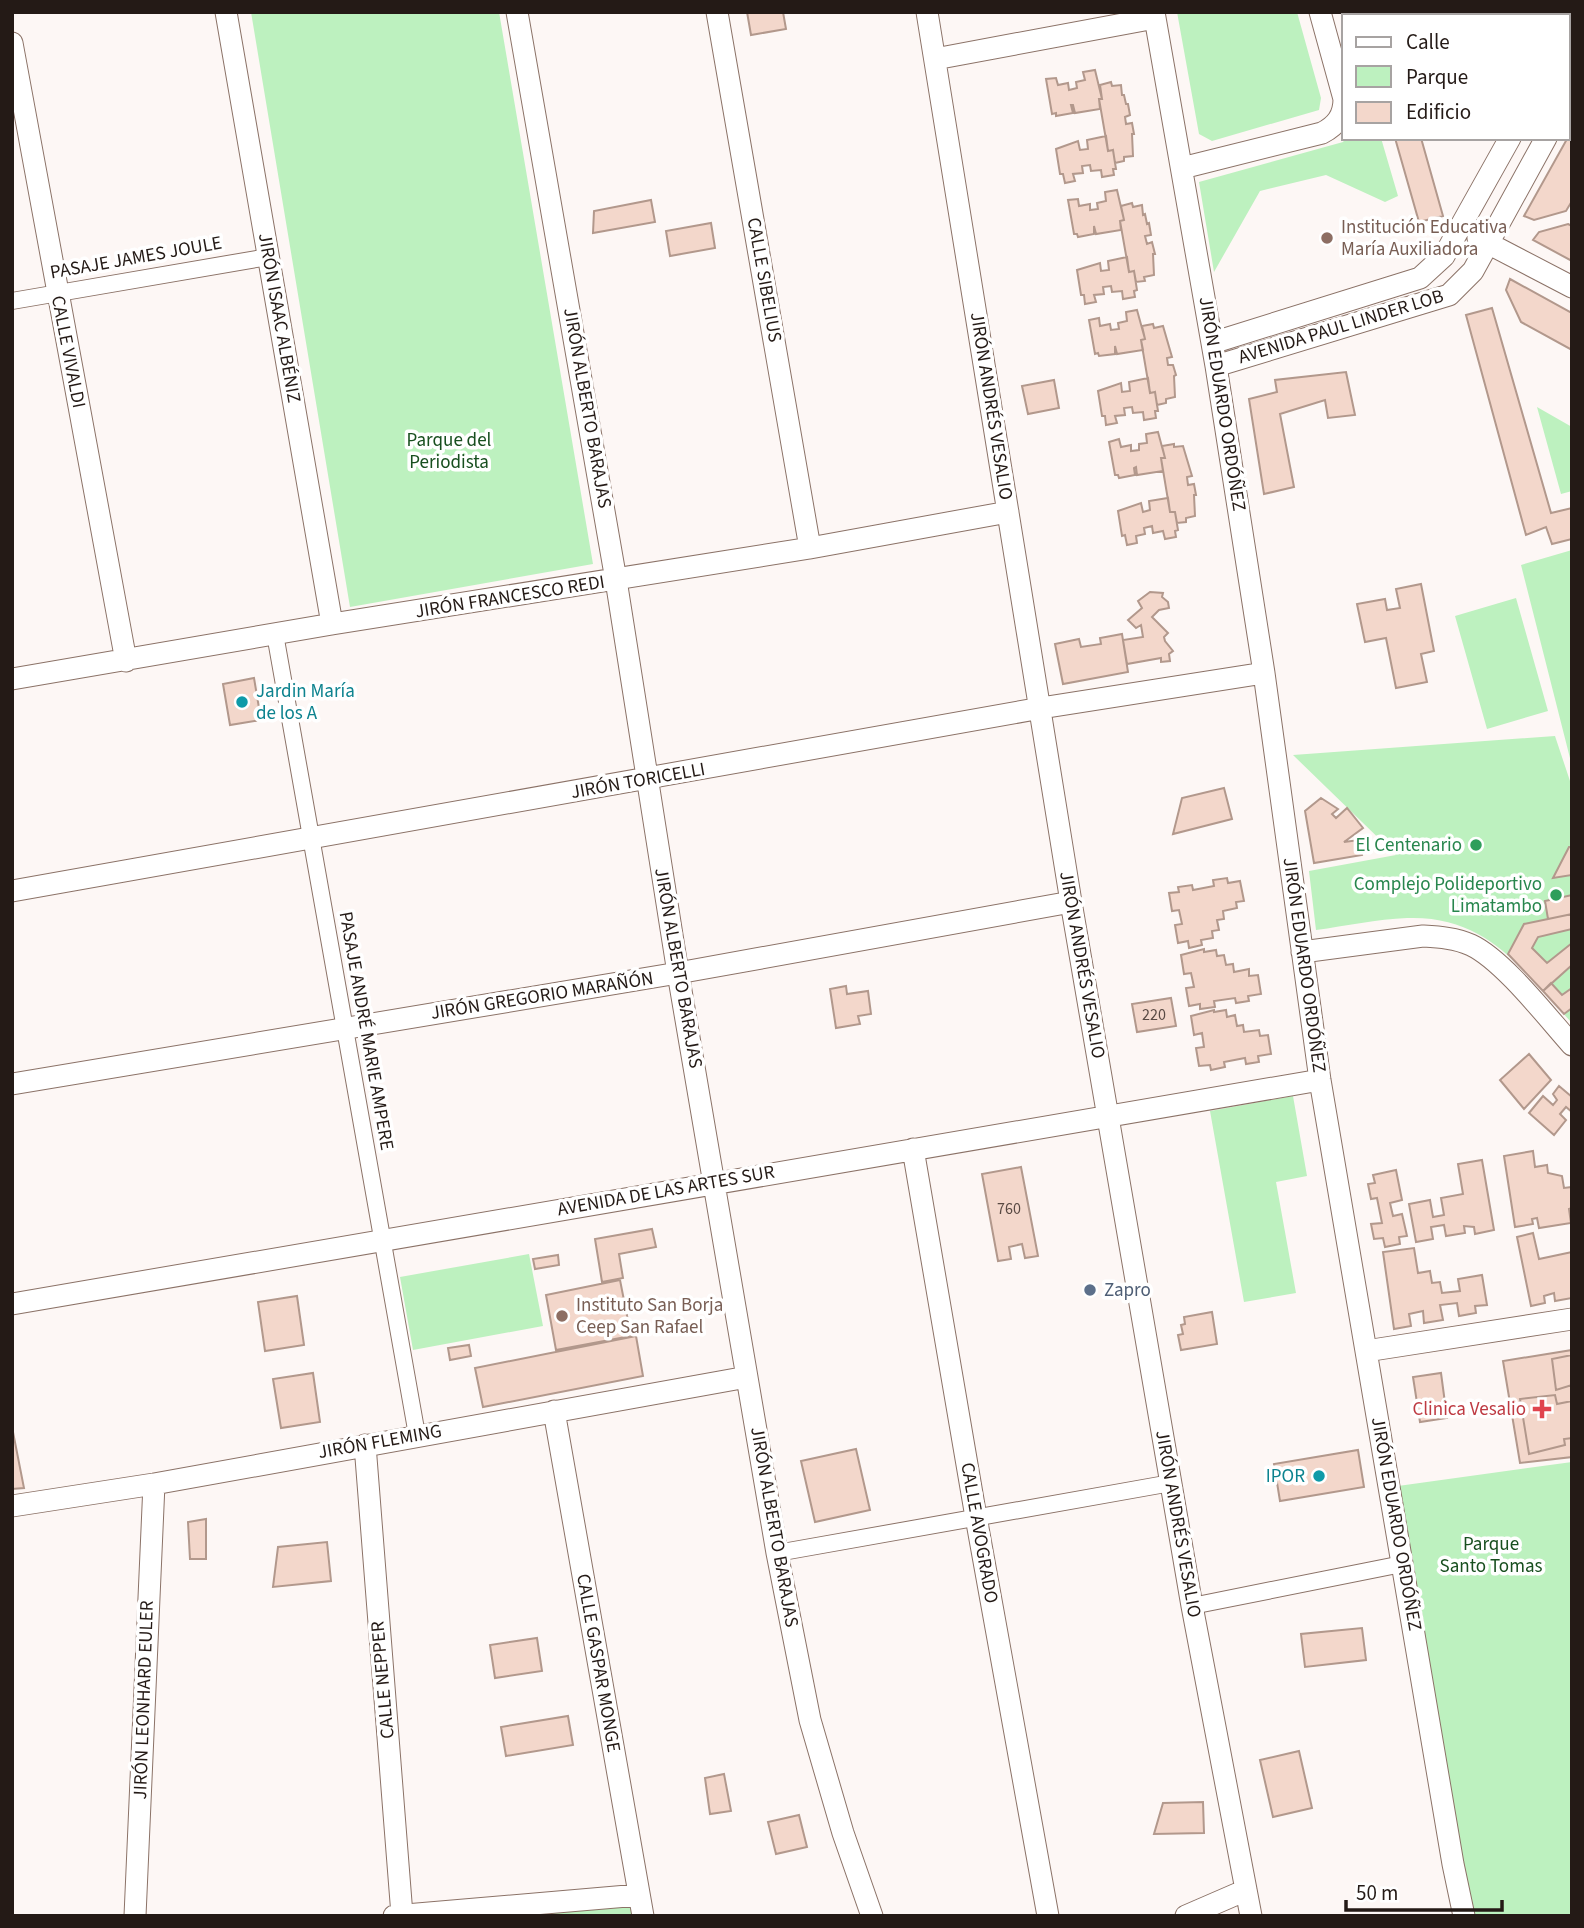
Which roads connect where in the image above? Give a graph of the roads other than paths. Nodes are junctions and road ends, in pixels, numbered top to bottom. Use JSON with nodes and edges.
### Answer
{"nodes":[{"id":1,"x":226,"y":12,"type":"edge"},
{"id":2,"x":517,"y":12,"type":"edge"},
{"id":3,"x":717,"y":12,"type":"edge"},
{"id":4,"x":927,"y":12,"type":"edge"},
{"id":5,"x":1320,"y":12,"type":"edge"},
{"id":6,"x":1155,"y":15,"type":"edge"},
{"id":7,"x":12,"y":43,"type":"edge"},
{"id":8,"x":935,"y":59,"type":"junction"},
{"id":9,"x":1342,"y":92,"type":"edge"},
{"id":10,"x":1342,"y":113,"type":"edge"},
{"id":11,"x":1509,"y":140,"type":"edge"},
{"id":12,"x":1545,"y":140,"type":"edge"},
{"id":13,"x":1182,"y":168,"type":"junction"},
{"id":14,"x":1459,"y":229,"type":"junction"},
{"id":15,"x":1488,"y":243,"type":"junction"},
{"id":16,"x":268,"y":257,"type":"junction"},
{"id":17,"x":1572,"y":288,"type":"edge"},
{"id":18,"x":57,"y":292,"type":"junction"},
{"id":19,"x":12,"y":301,"type":"edge"},
{"id":20,"x":1212,"y":343,"type":"junction"},
{"id":21,"x":1216,"y":366,"type":"junction"},
{"id":22,"x":1008,"y":512,"type":"junction"},
{"id":23,"x":810,"y":548,"type":"junction"},
{"id":24,"x":616,"y":580,"type":"junction"},
{"id":25,"x":332,"y":624,"type":"junction"},
{"id":26,"x":275,"y":634,"type":"junction"},
{"id":27,"x":126,"y":661,"type":"junction"},
{"id":28,"x":1264,"y":673,"type":"junction"},
{"id":29,"x":12,"y":679,"type":"edge"},
{"id":30,"x":1041,"y":708,"type":"junction"},
{"id":31,"x":647,"y":780,"type":"junction"},
{"id":32,"x":310,"y":839,"type":"junction"},
{"id":33,"x":12,"y":891,"type":"edge"},
{"id":34,"x":1071,"y":902,"type":"junction"},
{"id":35,"x":1302,"y":952,"type":"junction"},
{"id":36,"x":678,"y":973,"type":"junction"},
{"id":37,"x":345,"y":1029,"type":"junction"},
{"id":38,"x":1572,"y":1045,"type":"edge"},
{"id":39,"x":1320,"y":1080,"type":"junction"},
{"id":40,"x":12,"y":1084,"type":"edge"},
{"id":41,"x":1108,"y":1116,"type":"junction"},
{"id":42,"x":913,"y":1149,"type":"junction"},
{"id":43,"x":716,"y":1182,"type":"junction"},
{"id":44,"x":382,"y":1240,"type":"junction"},
{"id":45,"x":12,"y":1304,"type":"edge"},
{"id":46,"x":1572,"y":1319,"type":"edge"},
{"id":47,"x":1366,"y":1351,"type":"junction"},
{"id":48,"x":747,"y":1377,"type":"junction"},
{"id":49,"x":554,"y":1411,"type":"junction"},
{"id":50,"x":416,"y":1435,"type":"junction"},
{"id":51,"x":365,"y":1445,"type":"junction"},
{"id":52,"x":1171,"y":1483,"type":"junction"},
{"id":53,"x":154,"y":1484,"type":"junction"},
{"id":54,"x":12,"y":1506,"type":"edge"},
{"id":55,"x":976,"y":1517,"type":"junction"},
{"id":56,"x":777,"y":1553,"type":"junction"},
{"id":57,"x":1402,"y":1564,"type":"junction"},
{"id":58,"x":1192,"y":1606,"type":"junction"},
{"id":59,"x":1246,"y":1890,"type":"junction"},
{"id":60,"x":641,"y":1905,"type":"edge"},
{"id":61,"x":402,"y":1915,"type":"edge"},
{"id":62,"x":135,"y":1916,"type":"edge"},
{"id":63,"x":394,"y":1916,"type":"edge"},
{"id":64,"x":872,"y":1916,"type":"edge"},
{"id":65,"x":1048,"y":1916,"type":"edge"},
{"id":66,"x":1186,"y":1916,"type":"edge"},
{"id":67,"x":1251,"y":1916,"type":"edge"},
{"id":68,"x":1464,"y":1916,"type":"edge"}],
"edges":[{"from":1,"to":16,"type":"street","name":"JIRÓN ISAAC ALBÉNIZ"},
{"from":2,"to":24,"type":"street","name":"JIRÓN ALBERTO BARAJAS"},
{"from":3,"to":23,"type":"street","name":"CALLE SIBELIUS"},
{"from":4,"to":8,"type":"street","name":"JIRÓN ANDRÉS VESALIO"},
{"from":5,"to":9,"type":"street"},
{"from":6,"to":8,"type":"street"},
{"from":6,"to":13,"type":"street","name":"JIRÓN EDUARDO ORDÓÑEZ"},
{"from":7,"to":18,"type":"street","name":"CALLE VIVALDI"},
{"from":8,"to":22,"type":"street","name":"JIRÓN ANDRÉS VESALIO"},
{"from":10,"to":13,"type":"street"},
{"from":11,"to":14,"type":"street","name":"AVENIDA PAUL LINDER LOB"},
{"from":12,"to":15,"type":"street","name":"AVENIDA PAUL LINDER LOB"},
{"from":13,"to":20,"type":"street","name":"JIRÓN EDUARDO ORDÓÑEZ"},
{"from":14,"to":15,"type":"street"},
{"from":14,"to":20,"type":"street","name":"AVENIDA PAUL LINDER LOB"},
{"from":15,"to":17,"type":"street"},
{"from":15,"to":21,"type":"street","name":"AVENIDA PAUL LINDER LOB"},
{"from":16,"to":18,"type":"street","name":"PASAJE JAMES JOULE"},
{"from":16,"to":25,"type":"street","name":"JIRÓN ISAAC ALBÉNIZ"},
{"from":18,"to":19,"type":"street","name":"PASAJE JAMES JOULE"},
{"from":18,"to":27,"type":"street","name":"CALLE VIVALDI"},
{"from":20,"to":21,"type":"street","name":"JIRÓN EDUARDO ORDÓÑEZ"},
{"from":21,"to":28,"type":"street","name":"JIRÓN EDUARDO ORDÓÑEZ"},
{"from":22,"to":23,"type":"street","name":"JIRÓN FRANCESCO REDI"},
{"from":22,"to":30,"type":"street","name":"JIRÓN ANDRÉS VESALIO"},
{"from":23,"to":24,"type":"street","name":"JIRÓN FRANCESCO REDI"},
{"from":24,"to":25,"type":"street","name":"JIRÓN FRANCESCO REDI"},
{"from":24,"to":31,"type":"street","name":"JIRÓN ALBERTO BARAJAS"},
{"from":25,"to":26,"type":"street","name":"JIRÓN FRANCESCO REDI"},
{"from":26,"to":27,"type":"street","name":"JIRÓN FRANCESCO REDI"},
{"from":26,"to":32,"type":"street","name":"PASAJE ANDRÉ MARIE AMPERE"},
{"from":27,"to":29,"type":"street","name":"JIRÓN FRANCESCO REDI"},
{"from":28,"to":30,"type":"street","name":"JIRÓN TORICELLI"},
{"from":28,"to":35,"type":"street","name":"JIRÓN EDUARDO ORDÓÑEZ"},
{"from":30,"to":31,"type":"street","name":"JIRÓN TORICELLI"},
{"from":30,"to":34,"type":"street","name":"JIRÓN ANDRÉS VESALIO"},
{"from":31,"to":32,"type":"street","name":"JIRÓN TORICELLI"},
{"from":31,"to":36,"type":"street","name":"JIRÓN ALBERTO BARAJAS"},
{"from":32,"to":33,"type":"street","name":"JIRÓN TORICELLI"},
{"from":32,"to":37,"type":"street","name":"PASAJE ANDRÉ MARIE AMPERE"},
{"from":34,"to":36,"type":"street","name":"JIRÓN GREGORIO MARAÑÓN"},
{"from":34,"to":41,"type":"street","name":"JIRÓN ANDRÉS VESALIO"},
{"from":35,"to":38,"type":"street"},
{"from":35,"to":39,"type":"street","name":"JIRÓN EDUARDO ORDÓÑEZ"},
{"from":36,"to":37,"type":"street","name":"JIRÓN GREGORIO MARAÑÓN"},
{"from":36,"to":43,"type":"street","name":"JIRÓN ALBERTO BARAJAS"},
{"from":37,"to":40,"type":"street","name":"JIRÓN GREGORIO MARAÑÓN"},
{"from":37,"to":44,"type":"street","name":"PASAJE ANDRÉ MARIE AMPERE"},
{"from":39,"to":41,"type":"street","name":"AVENIDA DE LAS ARTES SUR"},
{"from":39,"to":47,"type":"street","name":"JIRÓN EDUARDO ORDÓÑEZ"},
{"from":41,"to":42,"type":"street","name":"AVENIDA DE LAS ARTES SUR"},
{"from":41,"to":52,"type":"street","name":"JIRÓN ANDRÉS VESALIO"},
{"from":42,"to":43,"type":"street","name":"AVENIDA DE LAS ARTES SUR"},
{"from":42,"to":55,"type":"street","name":"CALLE AVOGRADO"},
{"from":43,"to":44,"type":"street","name":"AVENIDA DE LAS ARTES SUR"},
{"from":43,"to":48,"type":"street","name":"JIRÓN ALBERTO BARAJAS"},
{"from":44,"to":45,"type":"street","name":"AVENIDA DE LAS ARTES SUR"},
{"from":44,"to":50,"type":"street","name":"PASAJE ANDRÉ MARIE AMPERE"},
{"from":46,"to":47,"type":"street"},
{"from":47,"to":57,"type":"street","name":"JIRÓN EDUARDO ORDÓÑEZ"},
{"from":48,"to":49,"type":"street","name":"JIRÓN FLEMING"},
{"from":48,"to":56,"type":"street","name":"JIRÓN ALBERTO BARAJAS"},
{"from":49,"to":50,"type":"street","name":"JIRÓN FLEMING"},
{"from":49,"to":60,"type":"street","name":"CALLE GASPAR MONGE"},
{"from":50,"to":51,"type":"street","name":"JIRÓN FLEMING"},
{"from":51,"to":53,"type":"street","name":"JIRÓN FLEMING"},
{"from":51,"to":61,"type":"street","name":"CALLE NEPPER"},
{"from":52,"to":55,"type":"street"},
{"from":52,"to":58,"type":"street","name":"JIRÓN ANDRÉS VESALIO"},
{"from":53,"to":54,"type":"street","name":"JIRÓN FLEMING"},
{"from":53,"to":62,"type":"street","name":"JIRÓN LEONHARD EULER"},
{"from":55,"to":56,"type":"street"},
{"from":55,"to":65,"type":"street","name":"CALLE AVOGRADO"},
{"from":56,"to":64,"type":"street","name":"JIRÓN ALBERTO BARAJAS"},
{"from":57,"to":58,"type":"street"},
{"from":57,"to":68,"type":"street","name":"JIRÓN EDUARDO ORDÓÑEZ"},
{"from":58,"to":59,"type":"street","name":"JIRÓN ANDRÉS VESALIO"},
{"from":59,"to":66,"type":"street"},
{"from":59,"to":67,"type":"street","name":"JIRÓN ANDRÉS VESALIO"},
{"from":60,"to":61,"type":"street"},
{"from":61,"to":63,"type":"street"}]}
